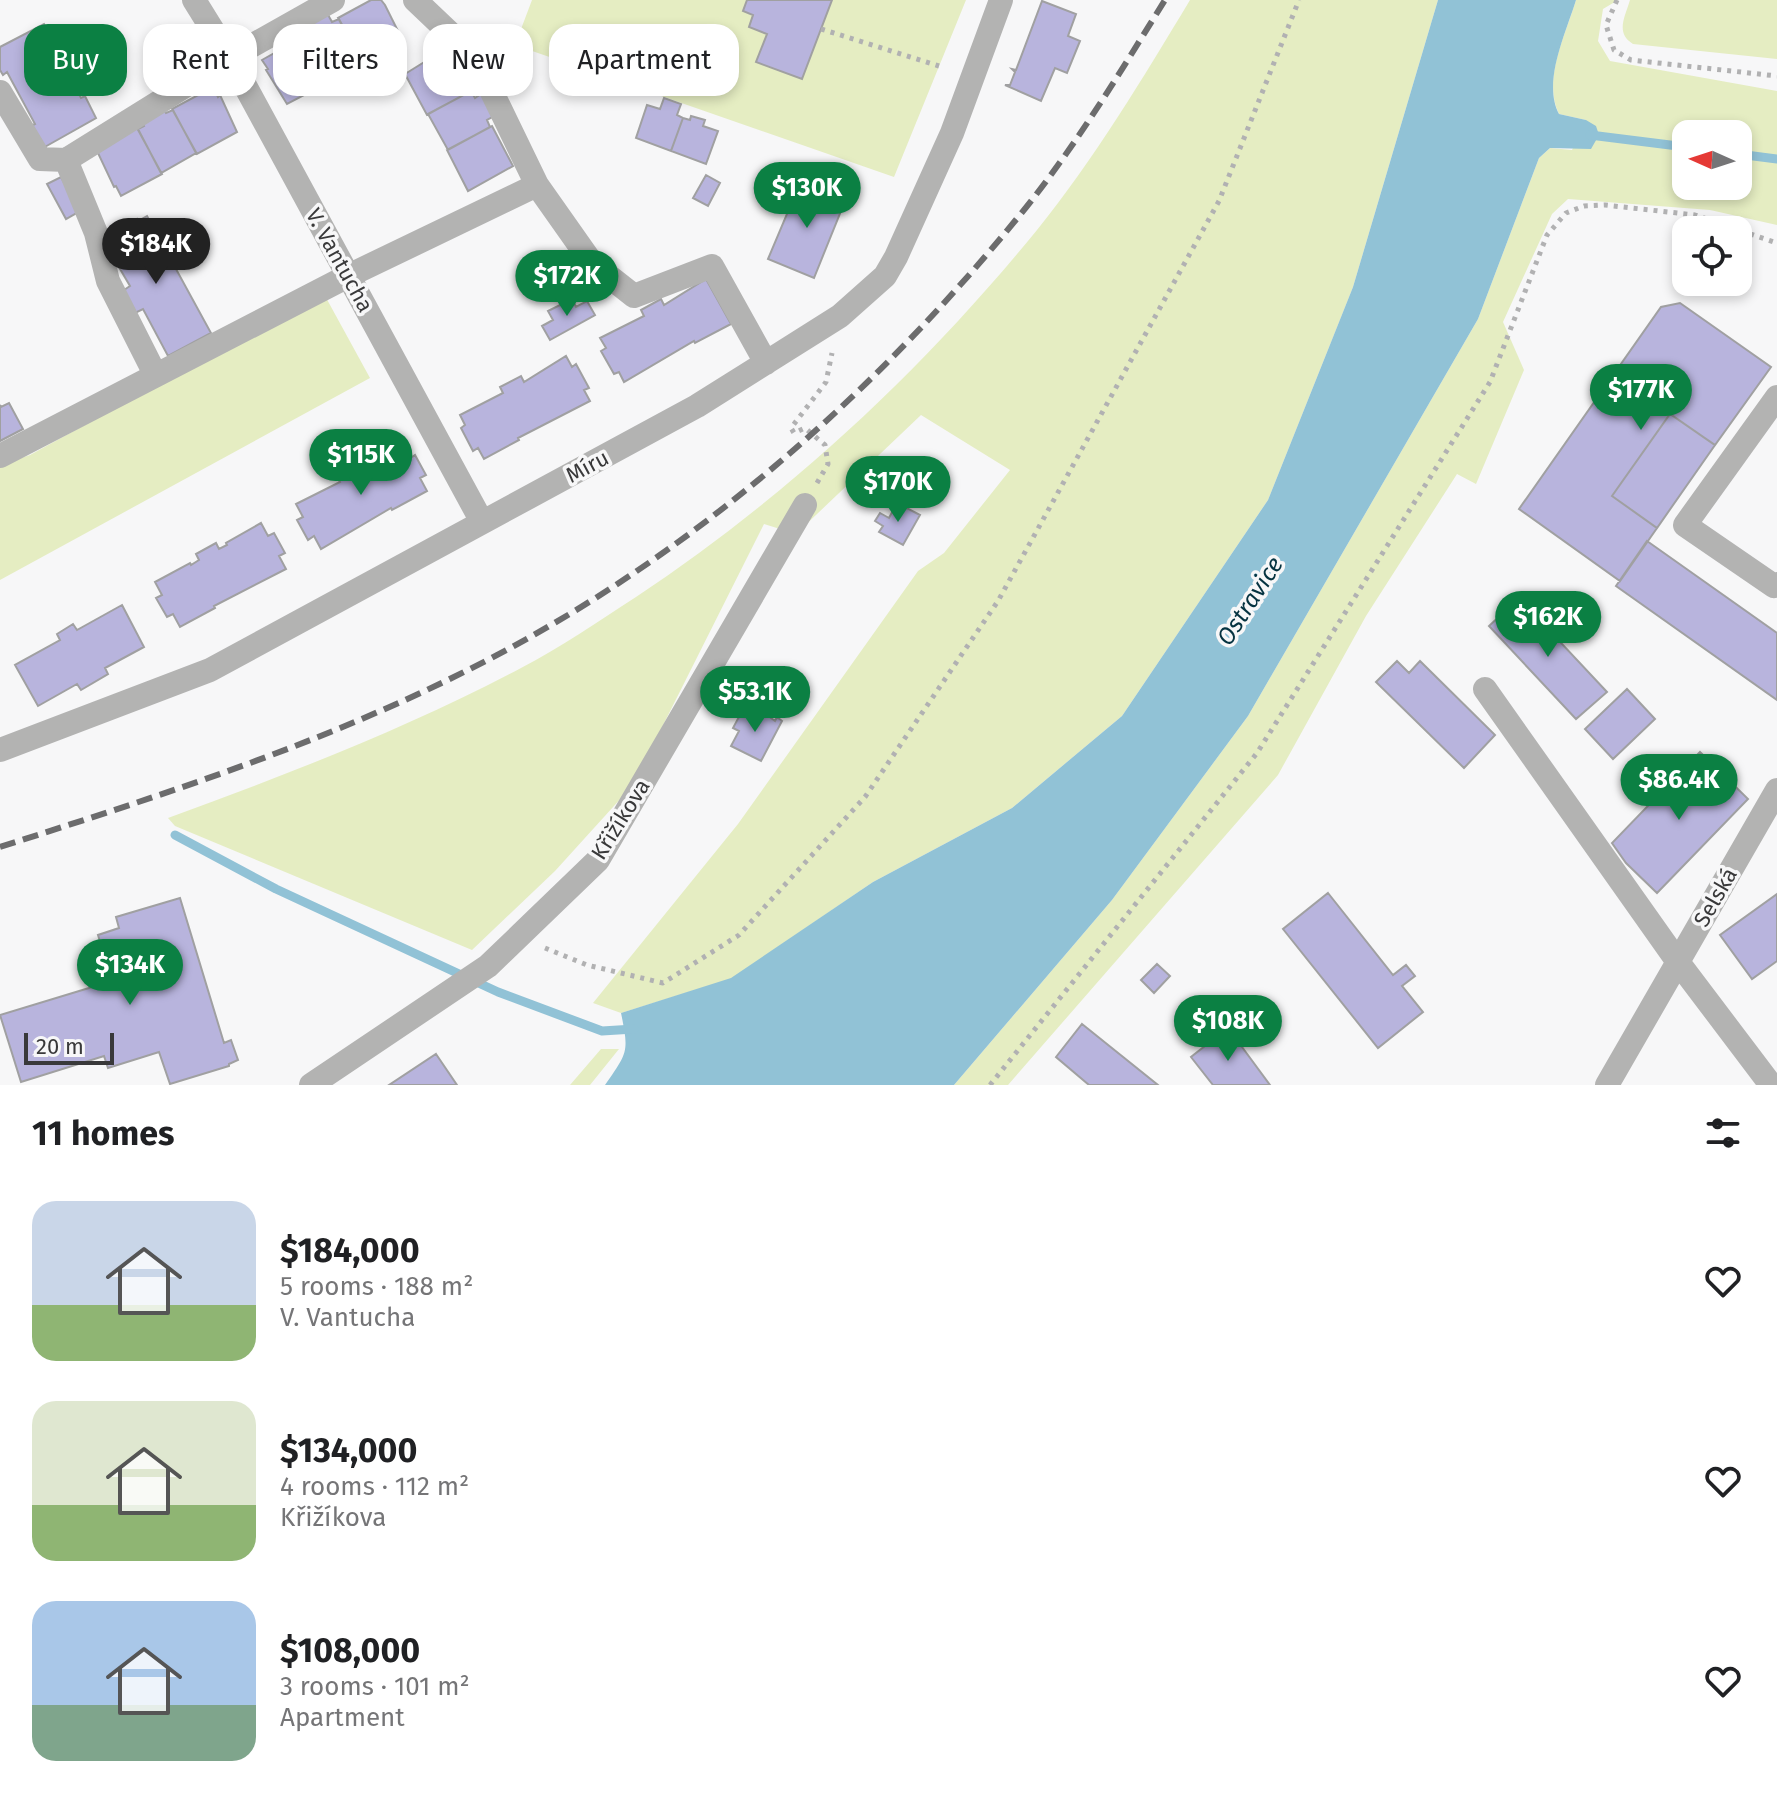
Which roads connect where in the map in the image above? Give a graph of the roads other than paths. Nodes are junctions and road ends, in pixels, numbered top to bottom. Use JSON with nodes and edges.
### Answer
{"nodes":[{"id":1,"x":194,"y":0,"type":"edge"},
{"id":2,"x":333,"y":0,"type":"edge"},
{"id":3,"x":415,"y":0,"type":"edge"},
{"id":4,"x":1001,"y":0,"type":"edge"},
{"id":5,"x":209,"y":24,"type":"edge"},
{"id":6,"x":257,"y":43,"type":"edge"},
{"id":7,"x":0,"y":92,"type":"edge"},
{"id":8,"x":169,"y":96,"type":"edge"},
{"id":9,"x":251,"y":96,"type":"edge"},
{"id":10,"x":66,"y":160,"type":"junction"},
{"id":11,"x":537,"y":185,"type":"junction"},
{"id":12,"x":348,"y":276,"type":"junction"},
{"id":13,"x":766,"y":363,"type":"junction"},
{"id":14,"x":155,"y":374,"type":"junction"},
{"id":15,"x":1777,"y":397,"type":"edge"},
{"id":16,"x":0,"y":456,"type":"edge"},
{"id":17,"x":805,"y":505,"type":"road end"},
{"id":18,"x":482,"y":522,"type":"junction"},
{"id":19,"x":1777,"y":584,"type":"edge"},
{"id":20,"x":1485,"y":689,"type":"dead end"},
{"id":21,"x":2,"y":745,"type":"edge"},
{"id":22,"x":1777,"y":790,"type":"edge"},
{"id":23,"x":1678,"y":962,"type":"junction"},
{"id":24,"x":311,"y":1085,"type":"edge"},
{"id":25,"x":1607,"y":1085,"type":"edge"},
{"id":26,"x":1771,"y":1085,"type":"edge"}],
"edges":[{"from":1,"to":5,"type":"street","name":"V. Vantucha"},
{"from":2,"to":6,"type":"street"},
{"from":3,"to":11,"type":"street"},
{"from":4,"to":13,"type":"street","name":"Míru"},
{"from":7,"to":10,"type":"street"},
{"from":8,"to":10,"type":"street"},
{"from":9,"to":12,"type":"street","name":"V. Vantucha"},
{"from":10,"to":14,"type":"street"},
{"from":11,"to":12,"type":"street"},
{"from":11,"to":13,"type":"street"},
{"from":12,"to":14,"type":"street"},
{"from":12,"to":18,"type":"street","name":"V. Vantucha"},
{"from":13,"to":18,"type":"street","name":"Míru"},
{"from":14,"to":16,"type":"street"},
{"from":15,"to":19,"type":"street"},
{"from":17,"to":24,"type":"street","name":"Křižíkova"},
{"from":18,"to":21,"type":"street","name":"Míru"},
{"from":20,"to":23,"type":"street"},
{"from":22,"to":23,"type":"street","name":"Selská"},
{"from":23,"to":25,"type":"street","name":"Selská"},
{"from":23,"to":26,"type":"street"}]}
